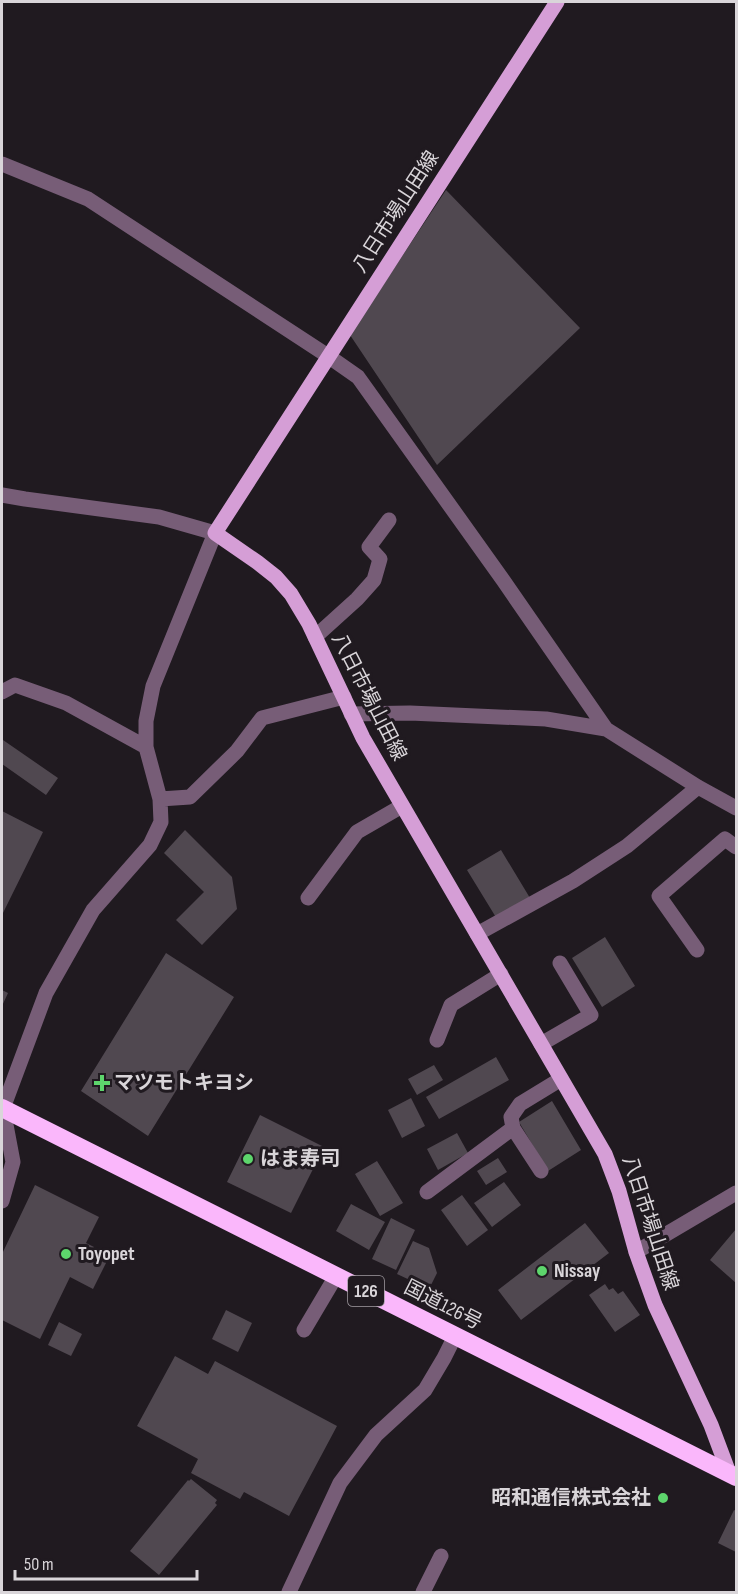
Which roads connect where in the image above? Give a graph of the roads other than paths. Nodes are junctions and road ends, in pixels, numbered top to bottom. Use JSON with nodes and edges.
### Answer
{"nodes":[{"id":1,"x":557,"y":2,"type":"edge"},
{"id":2,"x":2,"y":164,"type":"edge"},
{"id":3,"x":328,"y":356,"type":"junction"},
{"id":4,"x":2,"y":495,"type":"edge"},
{"id":5,"x":388,"y":520,"type":"dead end"},
{"id":6,"x":215,"y":533,"type":"junction"},
{"id":7,"x":315,"y":637,"type":"junction"},
{"id":8,"x":2,"y":692,"type":"edge"},
{"id":9,"x":344,"y":697,"type":"junction"},
{"id":10,"x":351,"y":714,"type":"junction"},
{"id":11,"x":606,"y":729,"type":"junction"},
{"id":12,"x":146,"y":747,"type":"junction"},
{"id":13,"x":698,"y":787,"type":"junction"},
{"id":14,"x":160,"y":799,"type":"junction"},
{"id":15,"x":402,"y":806,"type":"junction"},
{"id":16,"x":736,"y":808,"type":"edge"},
{"id":17,"x":736,"y":847,"type":"edge"},
{"id":18,"x":308,"y":898,"type":"dead end"},
{"id":19,"x":477,"y":934,"type":"junction"},
{"id":20,"x":697,"y":950,"type":"dead end"},
{"id":21,"x":560,"y":963,"type":"dead end"},
{"id":22,"x":501,"y":974,"type":"junction"},
{"id":23,"x":437,"y":1040,"type":"dead end"},
{"id":24,"x":541,"y":1044,"type":"junction"},
{"id":25,"x":561,"y":1079,"type":"junction"},
{"id":26,"x":2,"y":1111,"type":"edge"},
{"id":27,"x":513,"y":1128,"type":"junction"},
{"id":28,"x":542,"y":1171,"type":"dead end"},
{"id":29,"x":426,"y":1192,"type":"dead end"},
{"id":30,"x":736,"y":1193,"type":"edge"},
{"id":31,"x":2,"y":1201,"type":"edge"},
{"id":32,"x":636,"y":1252,"type":"junction"},
{"id":33,"x":336,"y":1276,"type":"junction"},
{"id":34,"x":304,"y":1330,"type":"dead end"},
{"id":35,"x":455,"y":1336,"type":"junction"},
{"id":36,"x":733,"y":1475,"type":"edge"},
{"id":37,"x":441,"y":1556,"type":"dead end"},
{"id":38,"x":290,"y":1593,"type":"edge"},
{"id":39,"x":423,"y":1593,"type":"edge"}],
"edges":[{"from":1,"to":3,"type":"main road","name":"八日市場山田線"},
{"from":2,"to":3,"type":"street"},
{"from":3,"to":6,"type":"main road","name":"八日市場山田線"},
{"from":3,"to":11,"type":"street"},
{"from":4,"to":6,"type":"street"},
{"from":5,"to":7,"type":"street"},
{"from":6,"to":7,"type":"main road","name":"八日市場山田線"},
{"from":6,"to":12,"type":"street"},
{"from":7,"to":9,"type":"main road","name":"八日市場山田線"},
{"from":8,"to":12,"type":"street"},
{"from":9,"to":10,"type":"main road","name":"八日市場山田線"},
{"from":9,"to":14,"type":"street"},
{"from":10,"to":11,"type":"street"},
{"from":10,"to":15,"type":"main road","name":"八日市場山田線"},
{"from":11,"to":13,"type":"street"},
{"from":12,"to":14,"type":"street"},
{"from":13,"to":16,"type":"street"},
{"from":13,"to":19,"type":"street"},
{"from":14,"to":26,"type":"street"},
{"from":15,"to":18,"type":"street"},
{"from":15,"to":19,"type":"main road","name":"八日市場山田線"},
{"from":17,"to":20,"type":"street"},
{"from":19,"to":22,"type":"main road","name":"八日市場山田線"},
{"from":21,"to":24,"type":"street"},
{"from":22,"to":23,"type":"street"},
{"from":22,"to":24,"type":"main road","name":"八日市場山田線"},
{"from":24,"to":25,"type":"main road","name":"八日市場山田線"},
{"from":25,"to":27,"type":"street"},
{"from":25,"to":32,"type":"main road","name":"八日市場山田線"},
{"from":26,"to":31,"type":"street"},
{"from":26,"to":33,"type":"highway","name":"国道126号","number":"126"},
{"from":27,"to":28,"type":"street"},
{"from":27,"to":29,"type":"street"},
{"from":30,"to":32,"type":"street"},
{"from":32,"to":36,"type":"main road","name":"八日市場山田線"},
{"from":33,"to":34,"type":"street"},
{"from":33,"to":35,"type":"highway","name":"国道126号","number":"126"},
{"from":35,"to":36,"type":"highway","name":"国道126号","number":"126"},
{"from":35,"to":38,"type":"street"},
{"from":37,"to":39,"type":"street"}]}
